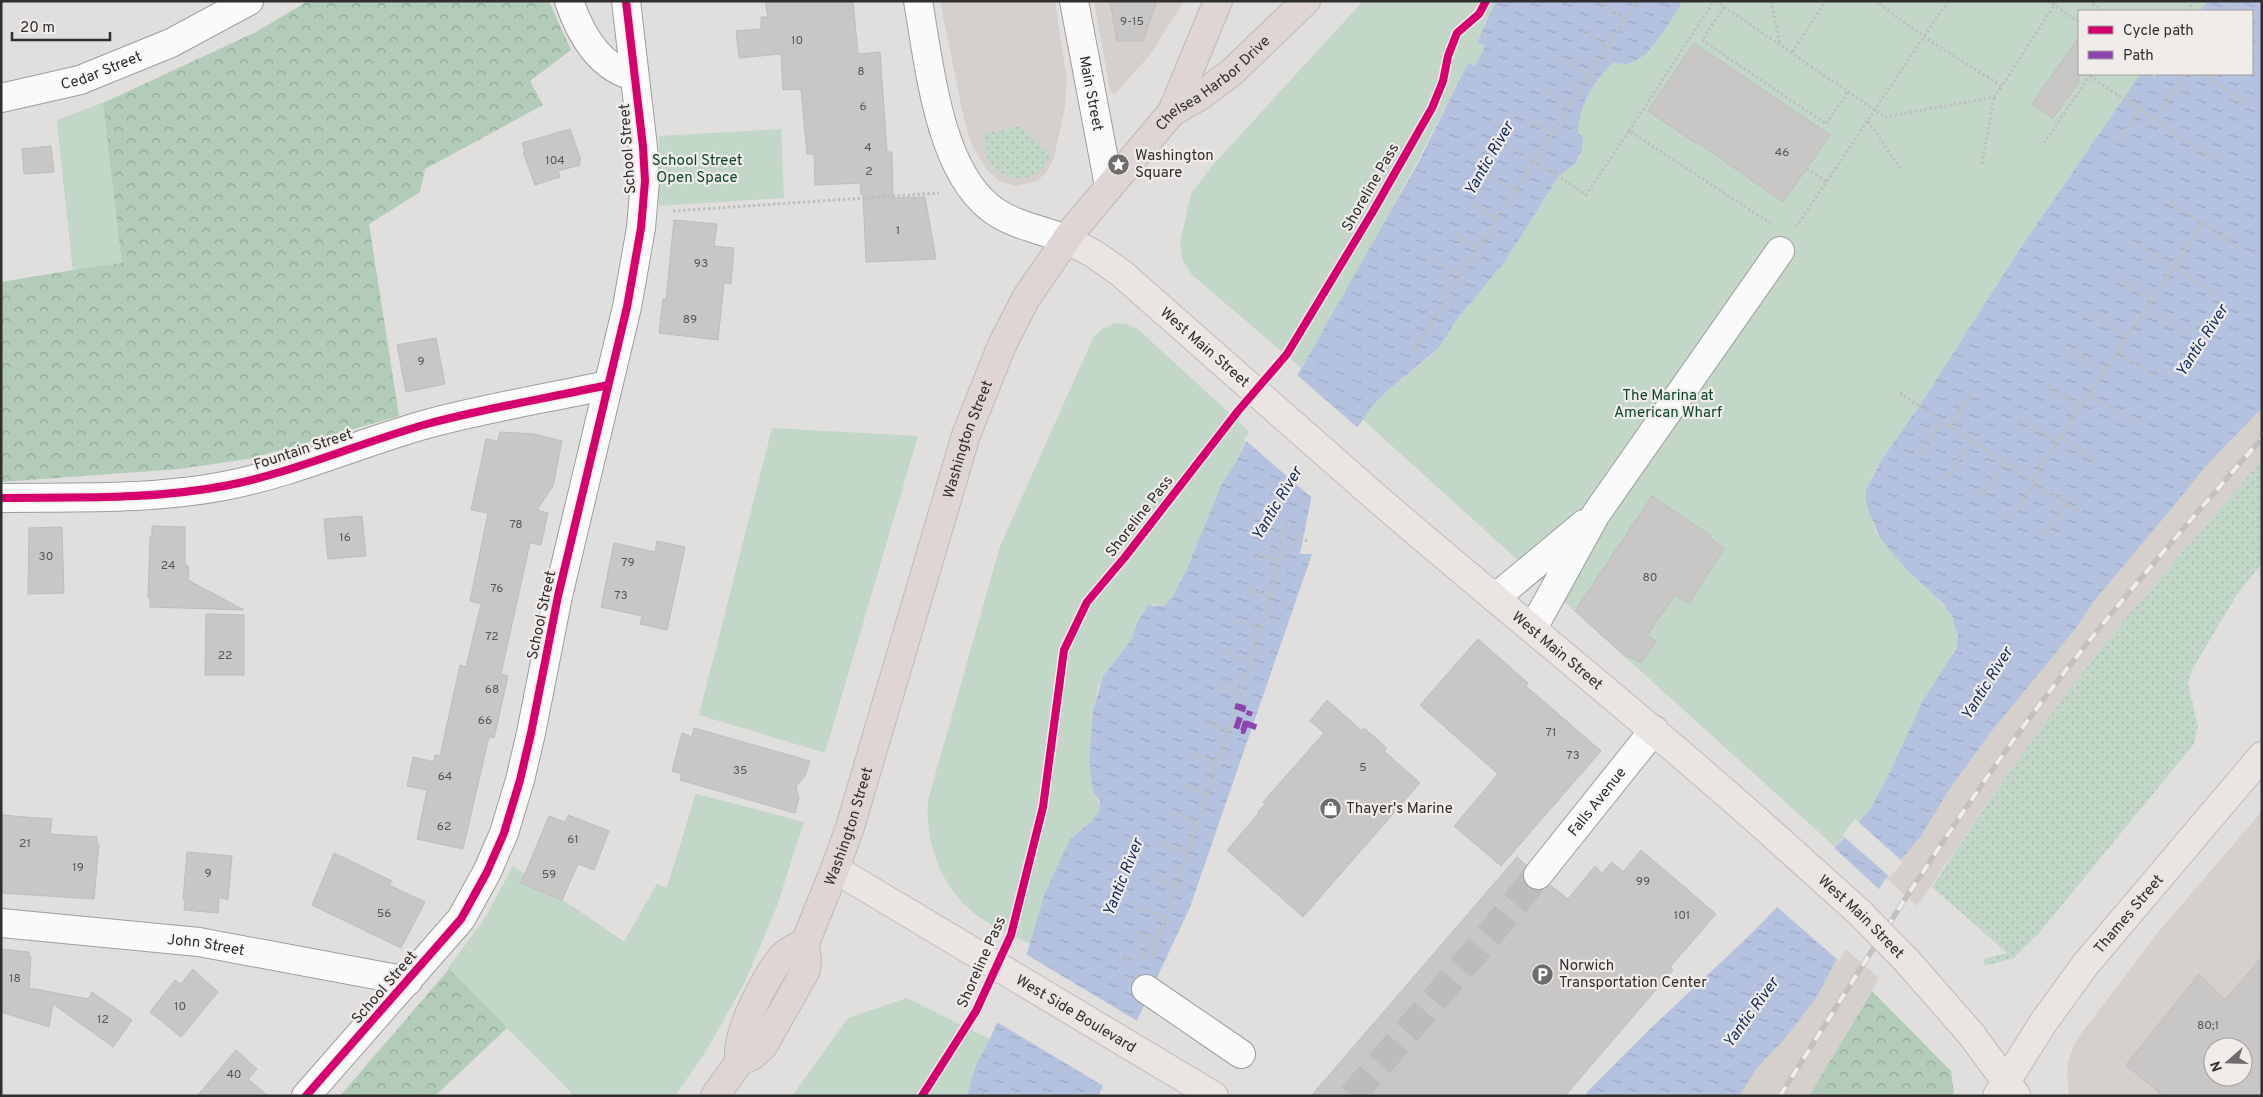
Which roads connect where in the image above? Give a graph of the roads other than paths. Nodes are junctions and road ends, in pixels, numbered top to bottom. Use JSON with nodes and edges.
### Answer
{"nodes":[{"id":1,"x":249,"y":1,"type":"edge"},
{"id":2,"x":569,"y":1,"type":"edge"},
{"id":3,"x":626,"y":1,"type":"edge"},
{"id":4,"x":918,"y":1,"type":"edge"},
{"id":5,"x":1074,"y":1,"type":"edge"},
{"id":6,"x":1218,"y":1,"type":"edge"},
{"id":7,"x":1306,"y":1,"type":"edge"},
{"id":8,"x":634,"y":76,"type":"junction"},
{"id":9,"x":1,"y":98,"type":"edge"},
{"id":10,"x":1172,"y":112,"type":"junction"},
{"id":11,"x":1109,"y":186,"type":"junction"},
{"id":12,"x":1066,"y":239,"type":"junction"},
{"id":13,"x":1785,"y":244,"type":"road end"},
{"id":14,"x":608,"y":385,"type":"junction"},
{"id":15,"x":1,"y":498,"type":"edge"},
{"id":16,"x":1596,"y":514,"type":"junction"},
{"id":17,"x":1494,"y":598,"type":"junction"},
{"id":18,"x":1532,"y":628,"type":"junction"},
{"id":19,"x":1654,"y":730,"type":"junction"},
{"id":20,"x":2262,"y":756,"type":"edge"},
{"id":21,"x":835,"y":869,"type":"junction"},
{"id":22,"x":1538,"y":874,"type":"tunnel mouth"},
{"id":23,"x":1,"y":923,"type":"edge"},
{"id":24,"x":1148,"y":978,"type":"road end"},
{"id":25,"x":408,"y":981,"type":"junction"},
{"id":26,"x":1241,"y":1054,"type":"dead end"},
{"id":27,"x":2006,"y":1091,"type":"edge"},
{"id":28,"x":306,"y":1096,"type":"edge"},
{"id":29,"x":715,"y":1096,"type":"edge"},
{"id":30,"x":1214,"y":1096,"type":"edge"}],
"edges":[{"from":1,"to":9,"type":"street","name":"Cedar Street"},
{"from":2,"to":8,"type":"street"},
{"from":3,"to":8,"type":"street","name":"School Street"},
{"from":4,"to":12,"type":"street"},
{"from":5,"to":11,"type":"street","name":"Main Street"},
{"from":6,"to":10,"type":"highway"},
{"from":7,"to":10,"type":"highway","name":"Chelsea Harbor Drive"},
{"from":8,"to":14,"type":"street","name":"School Street"},
{"from":10,"to":11,"type":"highway","name":"Chelsea Harbor Drive"},
{"from":11,"to":12,"type":"highway","name":"Chelsea Harbor Drive"},
{"from":12,"to":17,"type":"main road","name":"West Main Street","bridge":true},
{"from":12,"to":21,"type":"highway","name":"Washington Street"},
{"from":13,"to":16,"type":"street"},
{"from":14,"to":15,"type":"street","name":"Fountain Street"},
{"from":14,"to":25,"type":"street","name":"School Street"},
{"from":16,"to":17,"type":"street"},
{"from":16,"to":18,"type":"street"},
{"from":17,"to":18,"type":"main road","name":"West Main Street"},
{"from":18,"to":19,"type":"main road","name":"West Main Street"},
{"from":19,"to":22,"type":"street","name":"Falls Avenue"},
{"from":19,"to":27,"type":"main road","name":"West Main Street","bridge":true},
{"from":20,"to":27,"type":"main road","name":"Thames Street"},
{"from":21,"to":29,"type":"highway","name":"Washington Street"},
{"from":21,"to":30,"type":"main road","name":"West Side Boulevard"},
{"from":23,"to":25,"type":"street","name":"John Street"},
{"from":24,"to":26,"type":"street"},
{"from":25,"to":28,"type":"street","name":"School Street"}]}
